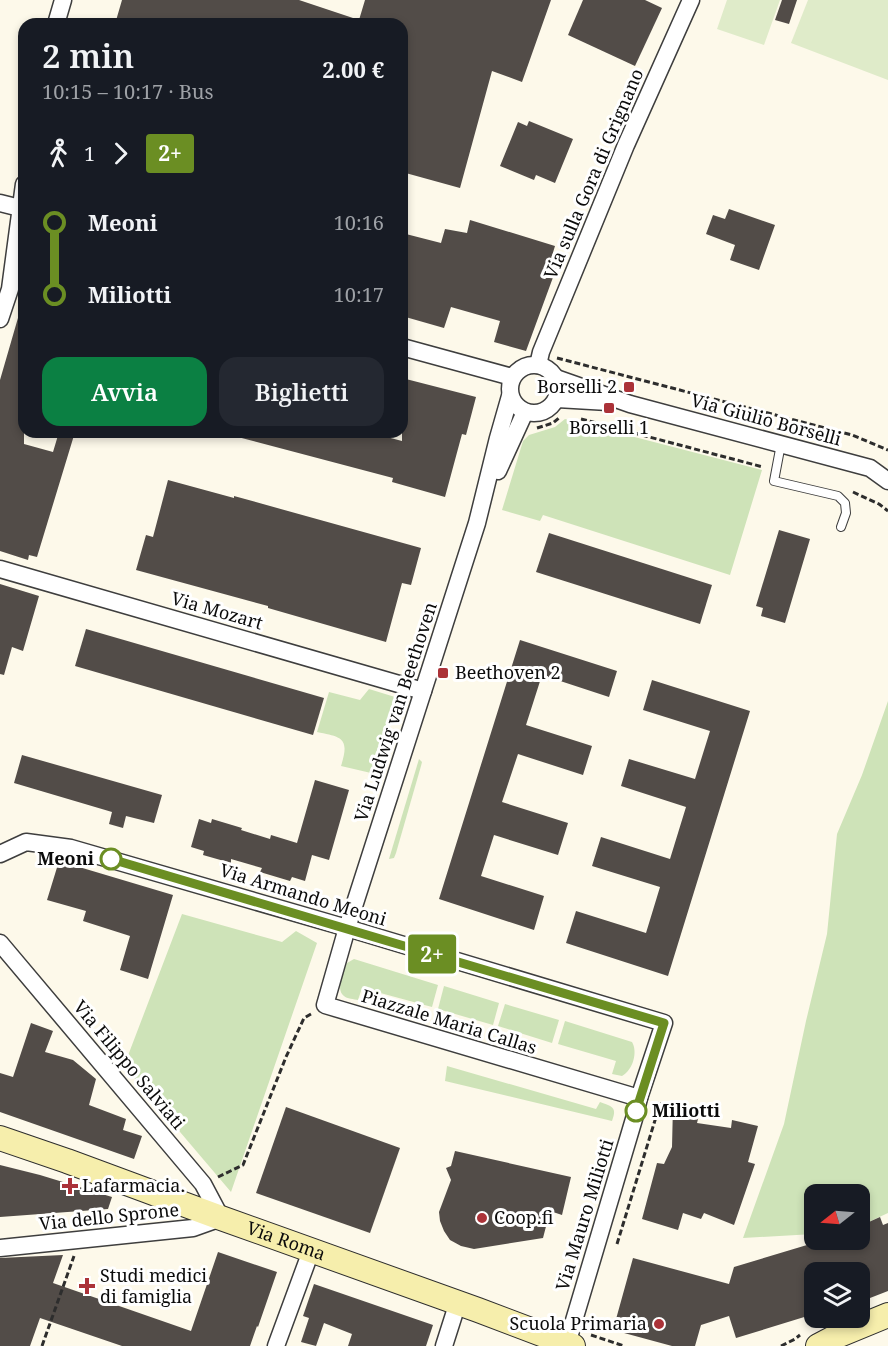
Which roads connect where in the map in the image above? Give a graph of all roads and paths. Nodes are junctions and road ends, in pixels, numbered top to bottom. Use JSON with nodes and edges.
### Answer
{"nodes":[{"id":1,"x":63,"y":0,"type":"edge"},
{"id":2,"x":691,"y":0,"type":"edge"},
{"id":3,"x":58,"y":18,"type":"edge"},
{"id":4,"x":0,"y":203,"type":"edge"},
{"id":5,"x":18,"y":208,"type":"edge"},
{"id":6,"x":18,"y":260,"type":"edge"},
{"id":7,"x":0,"y":319,"type":"edge"},
{"id":8,"x":408,"y":349,"type":"edge"},
{"id":9,"x":539,"y":358,"type":"junction"},
{"id":10,"x":512,"y":377,"type":"junction"},
{"id":11,"x":556,"y":378,"type":"junction"},
{"id":12,"x":510,"y":396,"type":"junction"},
{"id":13,"x":630,"y":404,"type":"junction"},
{"id":14,"x":560,"y":407,"type":"junction"},
{"id":15,"x":525,"y":412,"type":"junction"},
{"id":16,"x":574,"y":417,"type":"dead end"},
{"id":17,"x":528,"y":429,"type":"dead end"},
{"id":18,"x":781,"y":444,"type":"junction"},
{"id":19,"x":888,"y":450,"type":"edge"},
{"id":20,"x":776,"y":470,"type":"junction"},
{"id":21,"x":888,"y":481,"type":"edge"},
{"id":22,"x":852,"y":492,"type":"dead end"},
{"id":23,"x":481,"y":508,"type":"junction"},
{"id":24,"x":888,"y":511,"type":"edge"},
{"id":25,"x":841,"y":527,"type":"dead end"},
{"id":26,"x":0,"y":569,"type":"edge"},
{"id":27,"x":423,"y":691,"type":"junction"},
{"id":28,"x":0,"y":854,"type":"edge"},
{"id":29,"x":347,"y":928,"type":"junction"},
{"id":30,"x":0,"y":943,"type":"edge"},
{"id":31,"x":325,"y":1005,"type":"junction"},
{"id":32,"x":664,"y":1023,"type":"joint"},
{"id":33,"x":639,"y":1098,"type":"junction"},
{"id":34,"x":0,"y":1138,"type":"edge"},
{"id":35,"x":203,"y":1184,"type":"junction"},
{"id":36,"x":221,"y":1218,"type":"junction"},
{"id":37,"x":79,"y":1240,"type":"junction"},
{"id":38,"x":616,"y":1246,"type":"dead end"},
{"id":39,"x":0,"y":1248,"type":"edge"},
{"id":40,"x":311,"y":1251,"type":"junction"},
{"id":41,"x":458,"y":1302,"type":"junction"},
{"id":42,"x":888,"y":1315,"type":"edge"},
{"id":43,"x":576,"y":1341,"type":"edge"},
{"id":44,"x":42,"y":1346,"type":"edge"},
{"id":45,"x":276,"y":1346,"type":"edge"},
{"id":46,"x":444,"y":1346,"type":"edge"},
{"id":47,"x":624,"y":1346,"type":"edge"},
{"id":48,"x":818,"y":1346,"type":"edge"}],
"edges":[{"from":1,"to":3,"type":"street"},
{"from":2,"to":9,"type":"street","name":"Via sulla Gora di Grignano"},
{"from":4,"to":5,"type":"street"},
{"from":6,"to":7,"type":"street"},
{"from":8,"to":10,"type":"street"},
{"from":9,"to":10,"type":"street"},
{"from":9,"to":11,"type":"street"},
{"from":9,"to":19,"type":"path"},
{"from":10,"to":12,"type":"street"},
{"from":11,"to":13,"type":"street","name":"Via Giulio Borselli"},
{"from":11,"to":14,"type":"street"},
{"from":12,"to":15,"type":"street"},
{"from":12,"to":23,"type":"street","name":"Via Ludwig van Beethoven"},
{"from":13,"to":14,"type":"street","name":"Via Giulio Borselli"},
{"from":13,"to":18,"type":"street","name":"Via Giulio Borselli"},
{"from":14,"to":15,"type":"street"},
{"from":14,"to":17,"type":"path"},
{"from":15,"to":23,"type":"street","name":"Via Ludwig van Beethoven"},
{"from":16,"to":20,"type":"path"},
{"from":18,"to":20,"type":"lane"},
{"from":18,"to":21,"type":"street","name":"Via Giulio Borselli"},
{"from":20,"to":25,"type":"lane"},
{"from":22,"to":24,"type":"path"},
{"from":23,"to":27,"type":"street","name":"Via Ludwig van Beethoven"},
{"from":26,"to":27,"type":"street","name":"Via Mozart"},
{"from":27,"to":29,"type":"street","name":"Via Ludwig van Beethoven"},
{"from":28,"to":29,"type":"street","name":"Via Armando Meoni"},
{"from":29,"to":31,"type":"street"},
{"from":29,"to":32,"type":"street","name":"Via Armando Meoni"},
{"from":30,"to":35,"type":"street","name":"Via Filippo Salviati"},
{"from":31,"to":33,"type":"street","name":"Piazzale Maria Callas"},
{"from":31,"to":35,"type":"path"},
{"from":32,"to":33,"type":"street","name":"Via Mauro Miliotti"},
{"from":33,"to":38,"type":"path"},
{"from":33,"to":43,"type":"street","name":"Via Mauro Miliotti"},
{"from":34,"to":36,"type":"street","name":"Via Roma"},
{"from":35,"to":36,"type":"street","name":"Via Filippo Salviati"},
{"from":36,"to":37,"type":"street","name":"Via dello Sprone"},
{"from":36,"to":40,"type":"street","name":"Via Roma"},
{"from":37,"to":39,"type":"street","name":"Via dello Sprone"},
{"from":37,"to":44,"type":"path"},
{"from":40,"to":41,"type":"street","name":"Via Roma"},
{"from":40,"to":45,"type":"street"},
{"from":41,"to":43,"type":"street","name":"Via Roma"},
{"from":41,"to":46,"type":"street"},
{"from":42,"to":48,"type":"street"},
{"from":43,"to":47,"type":"path"}]}
